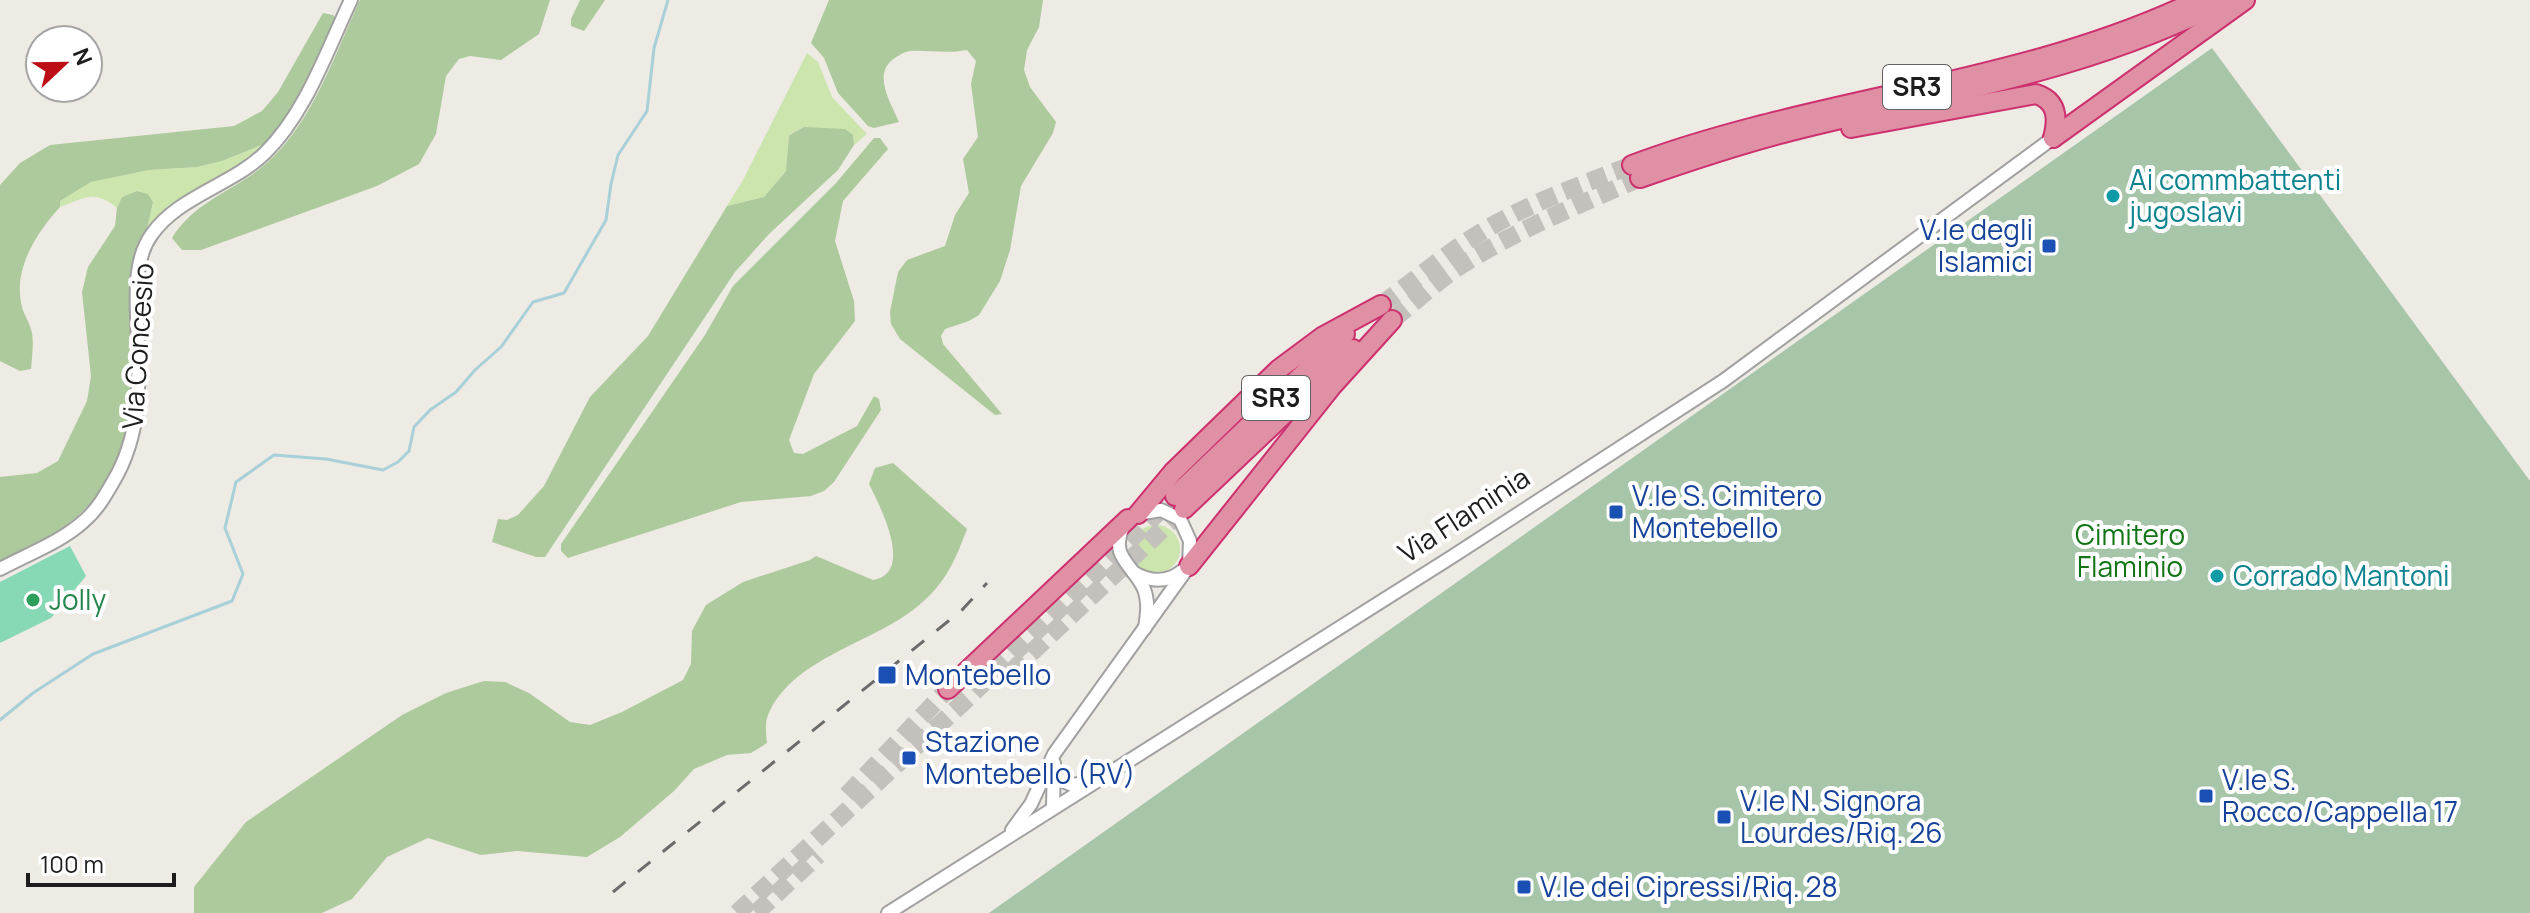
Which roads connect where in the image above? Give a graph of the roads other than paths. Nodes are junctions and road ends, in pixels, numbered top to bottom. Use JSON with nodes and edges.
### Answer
{"nodes":[{"id":1,"x":351,"y":0,"type":"edge"},
{"id":2,"x":2198,"y":0,"type":"edge"},
{"id":3,"x":2226,"y":0,"type":"edge"},
{"id":4,"x":2245,"y":0,"type":"edge"},
{"id":5,"x":1788,"y":132,"type":"junction"},
{"id":6,"x":2053,"y":138,"type":"junction"},
{"id":7,"x":1386,"y":313,"type":"junction"},
{"id":8,"x":1180,"y":503,"type":"tunnel mouth"},
{"id":9,"x":1133,"y":517,"type":"junction"},
{"id":10,"x":1189,"y":566,"type":"junction"},
{"id":11,"x":0,"y":569,"type":"edge"},
{"id":12,"x":1130,"y":570,"type":"junction"},
{"id":13,"x":1145,"y":628,"type":"junction"},
{"id":14,"x":948,"y":689,"type":"tunnel mouth"},
{"id":15,"x":1047,"y":779,"type":"junction"},
{"id":16,"x":1097,"y":779,"type":"junction"},
{"id":17,"x":1049,"y":810,"type":"junction"},
{"id":18,"x":1007,"y":837,"type":"junction"},
{"id":19,"x":888,"y":913,"type":"edge"}],
"edges":[{"from":1,"to":11,"type":"street","name":"Via Concesio"},
{"from":2,"to":5,"type":"highway","number":"SR3"},
{"from":3,"to":5,"type":"highway","number":"SR3"},
{"from":4,"to":6,"type":"highway"},
{"from":5,"to":6,"type":"highway"},
{"from":6,"to":16,"type":"street","name":"Via Flaminia"},
{"from":7,"to":8,"type":"highway","number":"SR3"},
{"from":7,"to":9,"type":"highway"},
{"from":7,"to":10,"type":"highway"},
{"from":9,"to":10,"type":"street"},
{"from":9,"to":12,"type":"street"},
{"from":9,"to":14,"type":"highway"},
{"from":10,"to":12,"type":"street"},
{"from":10,"to":13,"type":"street"},
{"from":12,"to":13,"type":"street"},
{"from":13,"to":15,"type":"street"},
{"from":15,"to":16,"type":"street"},
{"from":15,"to":17,"type":"street"},
{"from":15,"to":18,"type":"street"},
{"from":16,"to":17,"type":"street","name":"Via Flaminia"},
{"from":17,"to":18,"type":"street","name":"Via Flaminia"},
{"from":18,"to":19,"type":"street","name":"Via Flaminia"}]}
